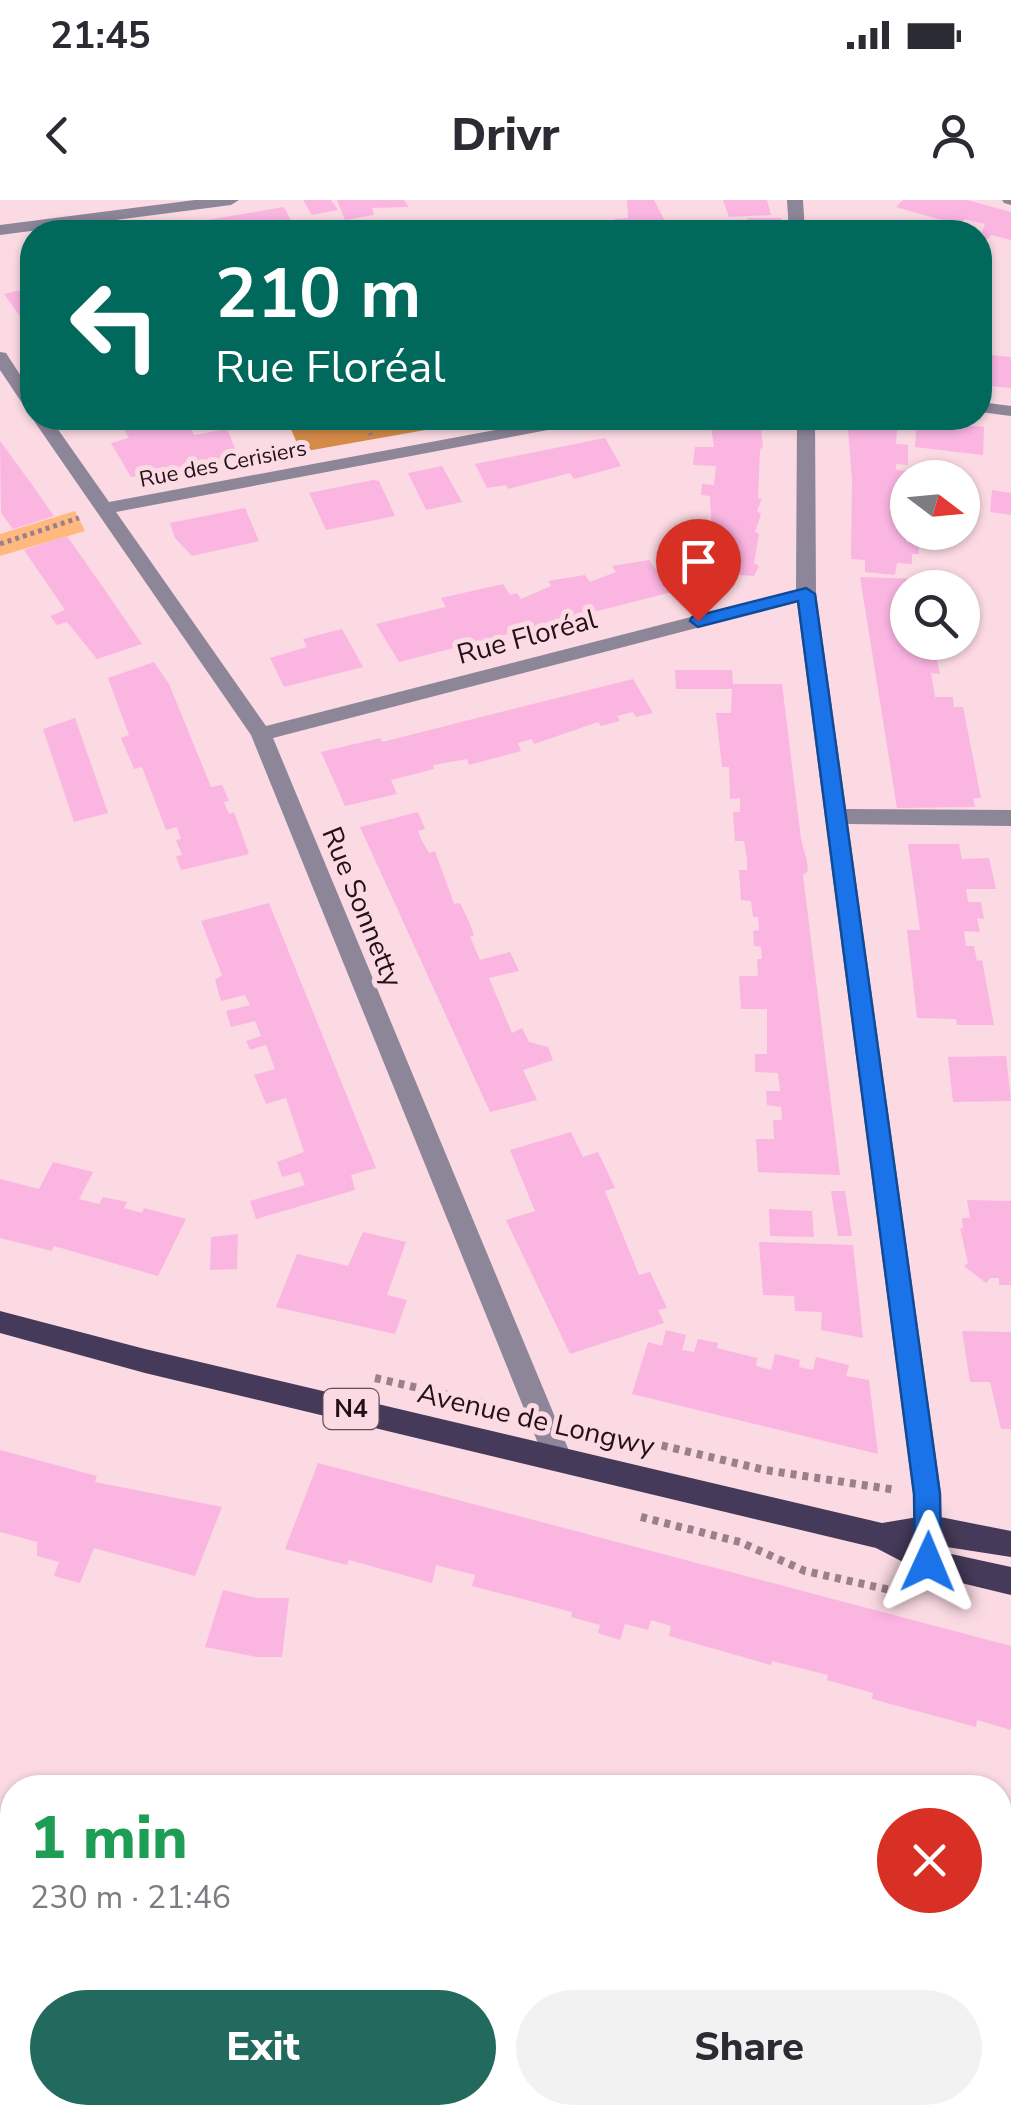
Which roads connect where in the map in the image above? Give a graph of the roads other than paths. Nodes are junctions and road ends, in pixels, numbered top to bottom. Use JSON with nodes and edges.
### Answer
{"nodes":[{"id":1,"x":231,"y":200,"type":"edge"},
{"id":2,"x":77,"y":220,"type":"edge"},
{"id":3,"x":0,"y":357,"type":"edge"},
{"id":4,"x":20,"y":387,"type":"edge"},
{"id":5,"x":49,"y":430,"type":"edge"},
{"id":6,"x":522,"y":430,"type":"edge"},
{"id":7,"x":806,"y":430,"type":"edge"},
{"id":8,"x":104,"y":510,"type":"junction"},
{"id":9,"x":806,"y":594,"type":"junction"},
{"id":10,"x":261,"y":734,"type":"junction"},
{"id":11,"x":836,"y":816,"type":"junction"},
{"id":12,"x":1011,"y":818,"type":"edge"},
{"id":13,"x":0,"y":1322,"type":"edge"},
{"id":14,"x":558,"y":1458,"type":"junction"},
{"id":15,"x":930,"y":1528,"type":"junction"},
{"id":16,"x":882,"y":1536,"type":"junction"},
{"id":17,"x":1011,"y":1544,"type":"edge"},
{"id":18,"x":928,"y":1562,"type":"junction"},
{"id":19,"x":1011,"y":1581,"type":"edge"}],
"edges":[{"from":1,"to":2,"type":"street"},
{"from":3,"to":4,"type":"street"},
{"from":5,"to":8,"type":"street","name":"Rue Sonnetty"},
{"from":6,"to":8,"type":"street","name":"Rue des Cerisiers"},
{"from":7,"to":9,"type":"street"},
{"from":8,"to":10,"type":"street","name":"Rue Sonnetty"},
{"from":9,"to":10,"type":"street","name":"Rue Floréal"},
{"from":9,"to":11,"type":"street"},
{"from":10,"to":14,"type":"street","name":"Rue Sonnetty"},
{"from":11,"to":12,"type":"street"},
{"from":11,"to":15,"type":"street"},
{"from":13,"to":14,"type":"main road","name":"Avenue de Longwy","number":"N4"},
{"from":14,"to":16,"type":"main road","name":"Avenue de Longwy","number":"N4"},
{"from":15,"to":16,"type":"main road","name":"Avenue de Longwy","number":"N4"},
{"from":15,"to":17,"type":"main road","name":"Avenue de Longwy","number":"N4"},
{"from":15,"to":18,"type":"street"},
{"from":16,"to":18,"type":"main road","name":"Avenue de Longwy","number":"N4"},
{"from":18,"to":19,"type":"main road","name":"Avenue de Longwy","number":"N4"}]}
